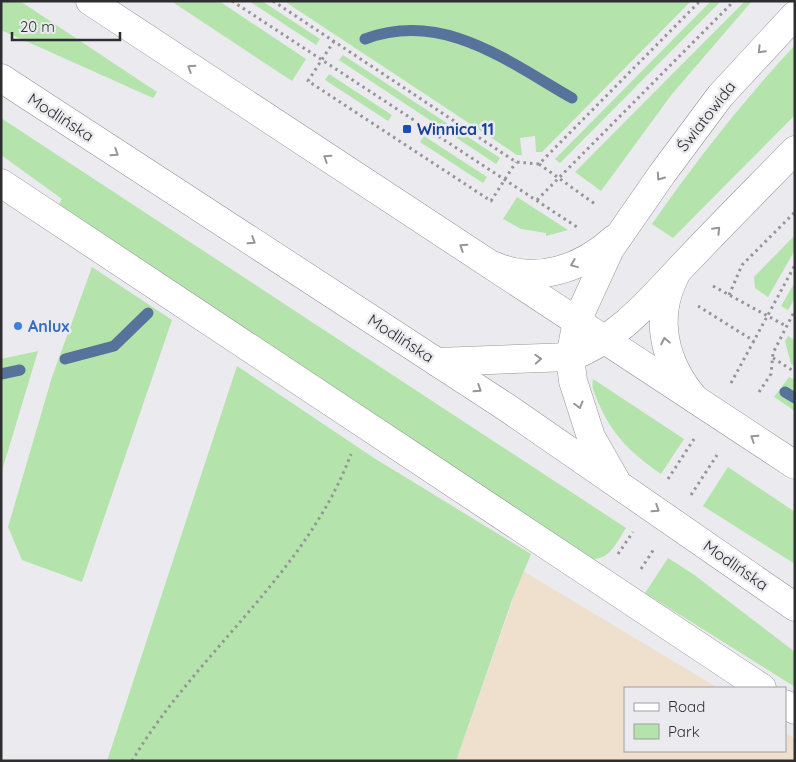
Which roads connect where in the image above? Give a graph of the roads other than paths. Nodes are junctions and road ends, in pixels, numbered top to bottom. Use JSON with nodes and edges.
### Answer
{"nodes":[{"id":1,"x":90,"y":1,"type":"edge"},
{"id":2,"x":795,"y":15,"type":"edge"},
{"id":3,"x":1,"y":78,"type":"edge"},
{"id":4,"x":795,"y":150,"type":"edge"},
{"id":5,"x":1,"y":183,"type":"edge"},
{"id":6,"x":626,"y":226,"type":"junction"},
{"id":7,"x":490,"y":264,"type":"junction"},
{"id":8,"x":683,"y":265,"type":"junction"},
{"id":9,"x":577,"y":321,"type":"junction"},
{"id":10,"x":604,"y":340,"type":"junction"},
{"id":11,"x":570,"y":357,"type":"junction"},
{"id":12,"x":437,"y":362,"type":"junction"},
{"id":13,"x":695,"y":399,"type":"junction"},
{"id":14,"x":795,"y":465,"type":"edge"},
{"id":15,"x":616,"y":482,"type":"junction"},
{"id":16,"x":795,"y":607,"type":"edge"},
{"id":17,"x":760,"y":687,"type":"edge"}],
"edges":[{"from":7,"to":1,"type":"main road","one_way":true},
{"from":2,"to":6,"type":"main road","name":"Światowida","one_way":true},
{"from":3,"to":12,"type":"main road","name":"Modlińska","one_way":true},
{"from":8,"to":4,"type":"main road","one_way":true},
{"from":5,"to":17,"type":"main road"},
{"from":6,"to":7,"type":"main road","name":"Światowida","one_way":true},
{"from":6,"to":9,"type":"main road","name":"Światowida"},
{"from":7,"to":9,"type":"main road"},
{"from":8,"to":10,"type":"main road"},
{"from":13,"to":8,"type":"main road","one_way":true},
{"from":9,"to":10,"type":"main road"},
{"from":9,"to":11,"type":"main road","name":"Światowida"},
{"from":10,"to":11,"type":"main road"},
{"from":10,"to":13,"type":"main road"},
{"from":12,"to":11,"type":"main road","one_way":true},
{"from":11,"to":15,"type":"main road","name":"Światowida","one_way":true},
{"from":12,"to":15,"type":"main road","name":"Modlińska","one_way":true},
{"from":14,"to":13,"type":"main road","one_way":true},
{"from":15,"to":16,"type":"main road","name":"Modlińska","one_way":true}]}
